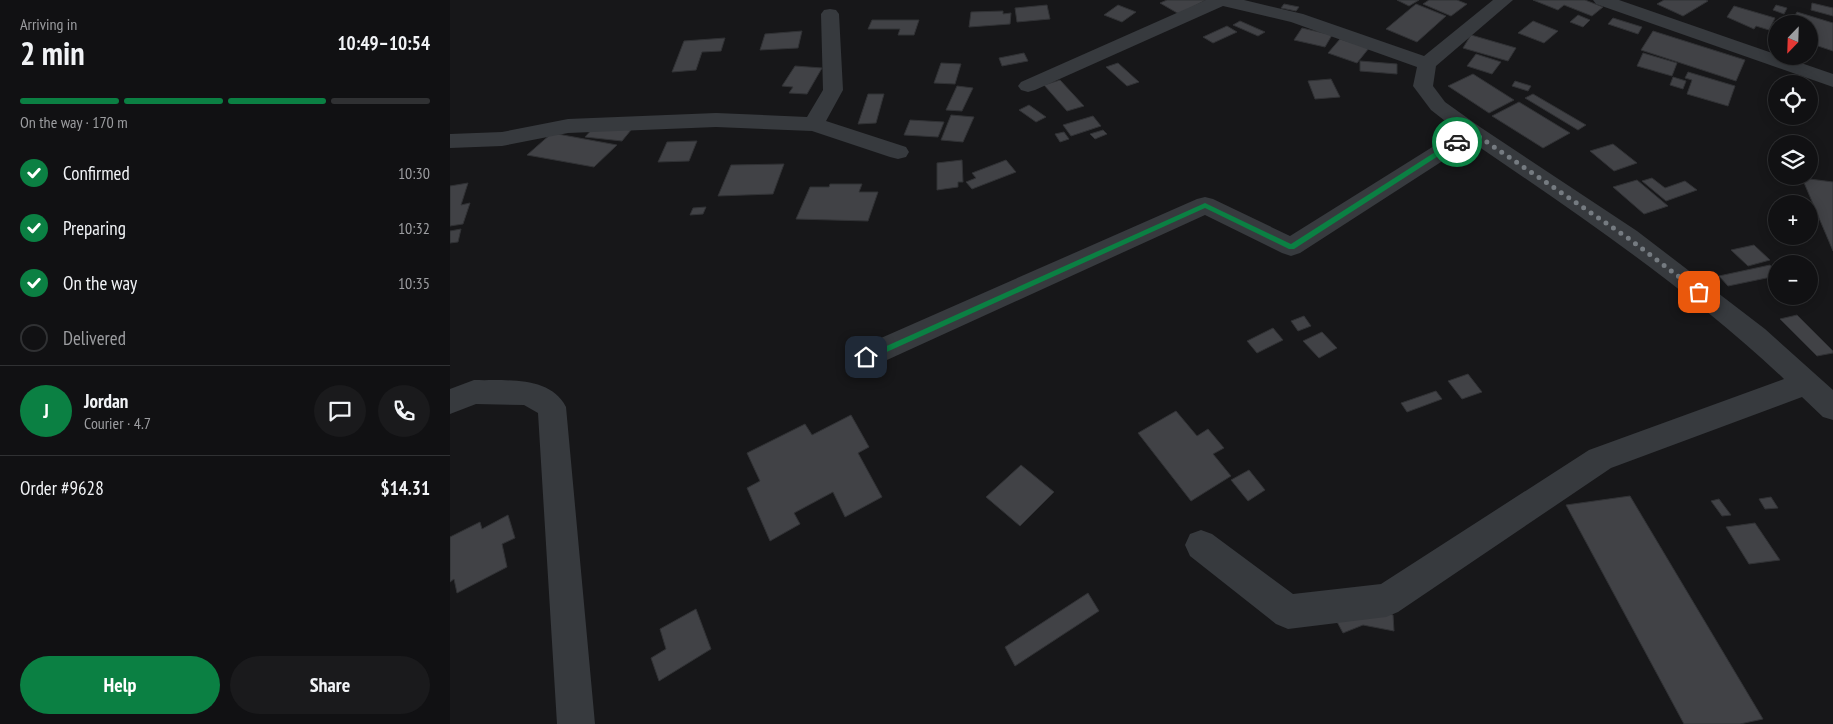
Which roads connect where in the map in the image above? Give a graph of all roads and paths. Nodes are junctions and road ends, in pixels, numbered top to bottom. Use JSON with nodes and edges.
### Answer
{"nodes":[{"id":1,"x":1221,"y":0,"type":"edge"},
{"id":2,"x":1504,"y":0,"type":"edge"},
{"id":3,"x":1602,"y":0,"type":"edge"},
{"id":4,"x":830,"y":14,"type":"dead end"},
{"id":5,"x":1427,"y":64,"type":"junction"},
{"id":6,"x":1833,"y":81,"type":"edge"},
{"id":7,"x":1028,"y":86,"type":"dead end"},
{"id":8,"x":814,"y":124,"type":"junction"},
{"id":9,"x":1472,"y":132,"type":"junction"},
{"id":10,"x":450,"y":141,"type":"edge"},
{"id":11,"x":898,"y":152,"type":"dead end"},
{"id":12,"x":866,"y":357,"type":"dead end"},
{"id":13,"x":1807,"y":382,"type":"junction"},
{"id":14,"x":450,"y":402,"type":"edge"},
{"id":15,"x":1833,"y":408,"type":"edge"},
{"id":16,"x":1201,"y":545,"type":"dead end"},
{"id":17,"x":576,"y":724,"type":"edge"}],
"edges":[{"from":1,"to":5,"type":"street"},
{"from":1,"to":7,"type":"street"},
{"from":2,"to":5,"type":"street"},
{"from":3,"to":6,"type":"street"},
{"from":4,"to":8,"type":"street"},
{"from":5,"to":9,"type":"street"},
{"from":8,"to":10,"type":"street"},
{"from":8,"to":11,"type":"street"},
{"from":9,"to":12,"type":"street"},
{"from":9,"to":13,"type":"street"},
{"from":13,"to":15,"type":"street"},
{"from":13,"to":16,"type":"street"},
{"from":14,"to":17,"type":"street"}]}
